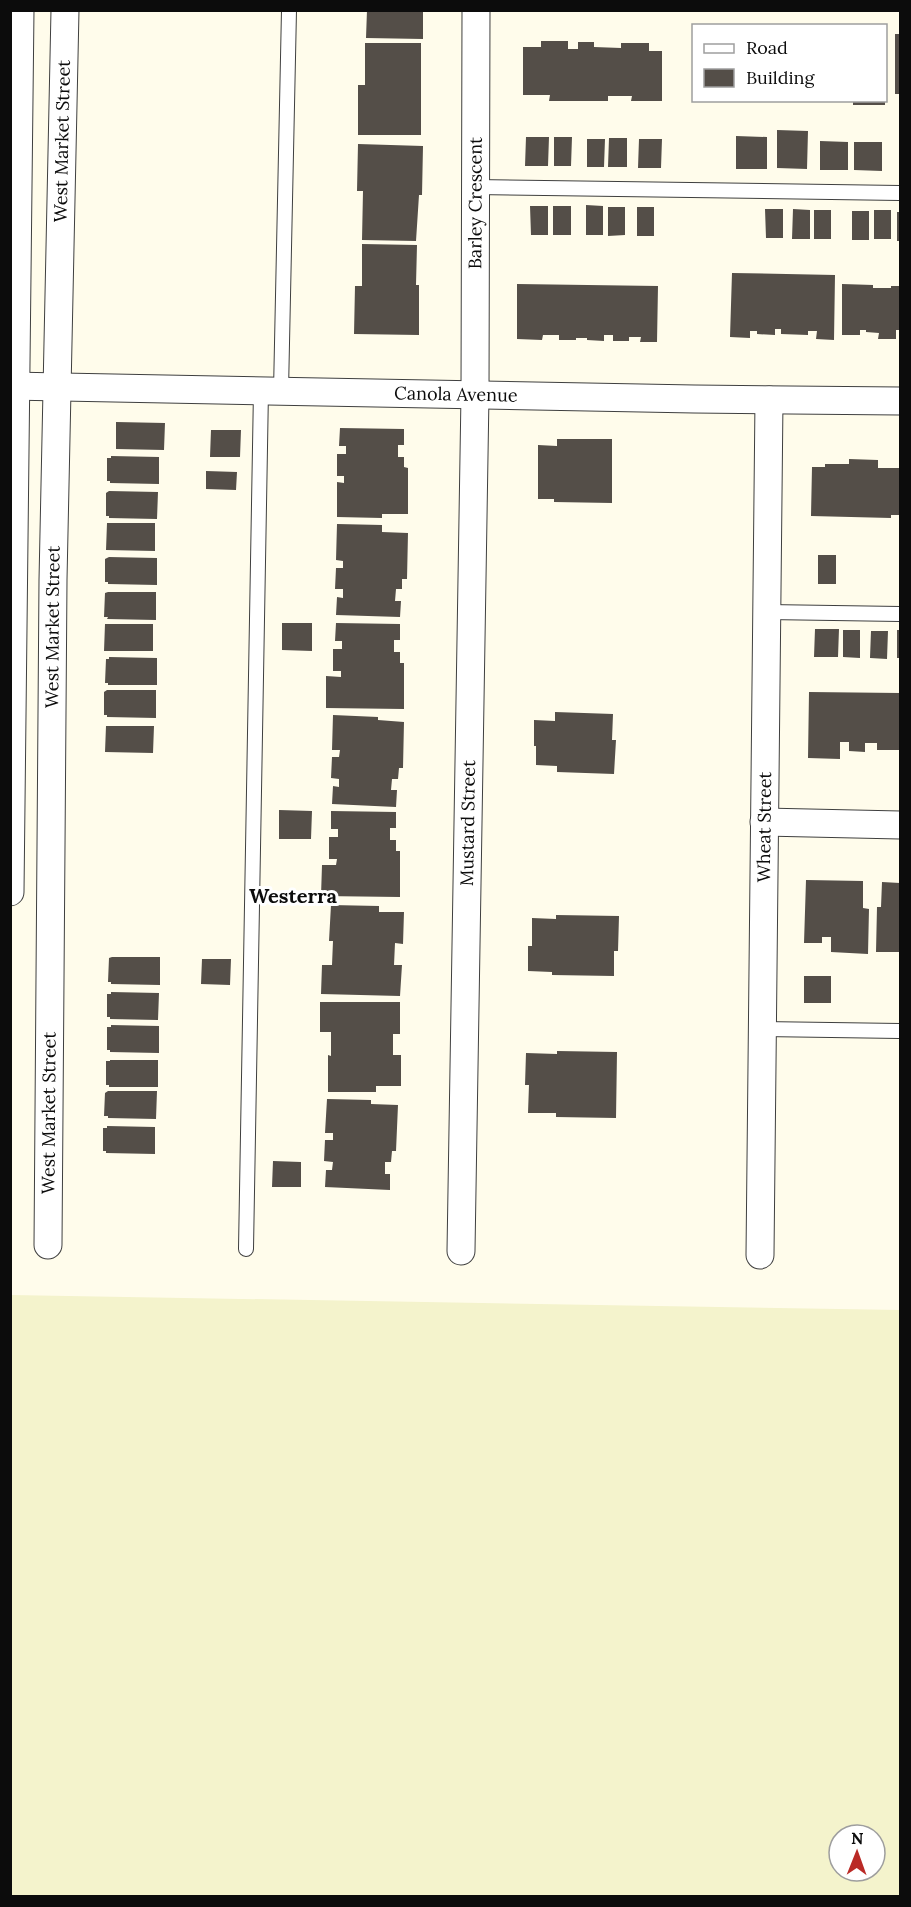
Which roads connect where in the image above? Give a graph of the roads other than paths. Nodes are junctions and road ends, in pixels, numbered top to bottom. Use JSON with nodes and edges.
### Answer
{"nodes":[{"id":1,"x":21,"y":10,"type":"edge"},
{"id":2,"x":65,"y":10,"type":"edge"},
{"id":3,"x":289,"y":10,"type":"edge"},
{"id":4,"x":476,"y":10,"type":"edge"},
{"id":5,"x":475,"y":187,"type":"junction"},
{"id":6,"x":900,"y":193,"type":"edge"},
{"id":7,"x":14,"y":386,"type":"edge"},
{"id":8,"x":56,"y":386,"type":"junction"},
{"id":9,"x":271,"y":391,"type":"junction"},
{"id":10,"x":475,"y":395,"type":"junction"},
{"id":11,"x":769,"y":400,"type":"junction"},
{"id":12,"x":900,"y":401,"type":"edge"},
{"id":13,"x":767,"y":612,"type":"junction"},
{"id":14,"x":900,"y":614,"type":"edge"},
{"id":15,"x":764,"y":822,"type":"junction"},
{"id":16,"x":900,"y":825,"type":"edge"},
{"id":17,"x":10,"y":892,"type":"edge"},
{"id":18,"x":762,"y":1029,"type":"junction"},
{"id":19,"x":900,"y":1031,"type":"edge"},
{"id":20,"x":48,"y":1245,"type":"dead end"},
{"id":21,"x":246,"y":1249,"type":"dead end"},
{"id":22,"x":461,"y":1251,"type":"dead end"},
{"id":23,"x":760,"y":1255,"type":"dead end"}],
"edges":[{"from":1,"to":7,"type":"street"},
{"from":2,"to":8,"type":"street","name":"West Market Street"},
{"from":3,"to":9,"type":"lane"},
{"from":4,"to":5,"type":"street","name":"Barley Crescent"},
{"from":5,"to":6,"type":"lane"},
{"from":5,"to":10,"type":"street","name":"Barley Crescent"},
{"from":7,"to":8,"type":"street","name":"Canola Avenue"},
{"from":7,"to":17,"type":"street"},
{"from":8,"to":9,"type":"street","name":"Canola Avenue"},
{"from":8,"to":20,"type":"street","name":"West Market Street"},
{"from":9,"to":10,"type":"street","name":"Canola Avenue"},
{"from":9,"to":21,"type":"lane"},
{"from":10,"to":11,"type":"street","name":"Canola Avenue"},
{"from":10,"to":22,"type":"street","name":"Mustard Street"},
{"from":11,"to":12,"type":"street","name":"Canola Avenue"},
{"from":11,"to":13,"type":"street","name":"Wheat Street"},
{"from":13,"to":14,"type":"lane"},
{"from":13,"to":15,"type":"street","name":"Wheat Street"},
{"from":15,"to":16,"type":"street"},
{"from":15,"to":18,"type":"street","name":"Wheat Street"},
{"from":18,"to":19,"type":"lane"},
{"from":18,"to":23,"type":"street","name":"Wheat Street"}]}
